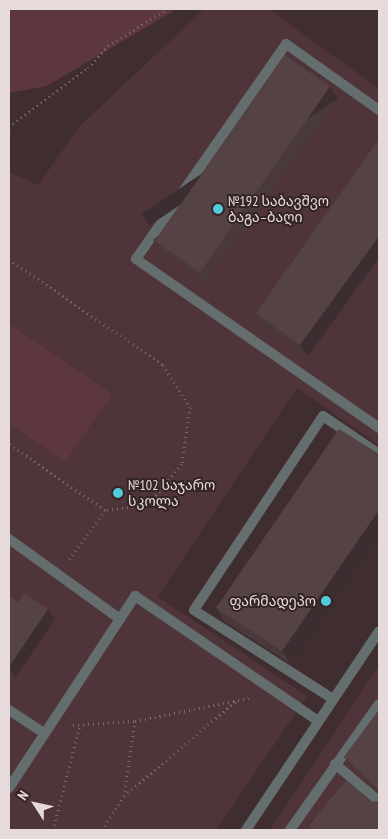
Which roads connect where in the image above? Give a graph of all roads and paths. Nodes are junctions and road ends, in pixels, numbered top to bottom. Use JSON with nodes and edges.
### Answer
{"nodes":[{"id":1,"x":167,"y":9,"type":"edge"},
{"id":2,"x":379,"y":110,"type":"edge"},
{"id":3,"x":9,"y":127,"type":"edge"},
{"id":4,"x":9,"y":259,"type":"edge"},
{"id":5,"x":379,"y":428,"type":"edge"},
{"id":6,"x":9,"y":444,"type":"edge"},
{"id":7,"x":379,"y":454,"type":"edge"},
{"id":8,"x":105,"y":510,"type":"junction"},
{"id":9,"x":9,"y":539,"type":"edge"},
{"id":10,"x":58,"y":573,"type":"junction"},
{"id":11,"x":120,"y":619,"type":"junction"},
{"id":12,"x":379,"y":631,"type":"edge"},
{"id":13,"x":275,"y":691,"type":"junction"},
{"id":14,"x":333,"y":699,"type":"junction"},
{"id":15,"x":236,"y":701,"type":"junction"},
{"id":16,"x":379,"y":704,"type":"edge"},
{"id":17,"x":9,"y":710,"type":"edge"},
{"id":18,"x":135,"y":721,"type":"junction"},
{"id":19,"x":318,"y":722,"type":"junction"},
{"id":20,"x":80,"y":723,"type":"junction"},
{"id":21,"x":44,"y":733,"type":"junction"},
{"id":22,"x":335,"y":764,"type":"junction"},
{"id":23,"x":9,"y":788,"type":"edge"},
{"id":24,"x":124,"y":796,"type":"junction"},
{"id":25,"x":379,"y":801,"type":"edge"},
{"id":26,"x":53,"y":830,"type":"edge"},
{"id":27,"x":102,"y":830,"type":"edge"},
{"id":28,"x":246,"y":830,"type":"edge"},
{"id":29,"x":290,"y":830,"type":"edge"}],
"edges":[{"from":1,"to":3,"type":"path"},
{"from":2,"to":5,"type":"street"},
{"from":4,"to":8,"type":"path"},
{"from":6,"to":8,"type":"path"},
{"from":7,"to":14,"type":"street"},
{"from":8,"to":10,"type":"path"},
{"from":9,"to":10,"type":"street"},
{"from":10,"to":11,"type":"street"},
{"from":11,"to":13,"type":"street"},
{"from":11,"to":21,"type":"street"},
{"from":12,"to":14,"type":"street"},
{"from":13,"to":15,"type":"path"},
{"from":13,"to":19,"type":"street"},
{"from":14,"to":19,"type":"street"},
{"from":15,"to":18,"type":"path"},
{"from":15,"to":24,"type":"path"},
{"from":16,"to":22,"type":"street"},
{"from":17,"to":21,"type":"street"},
{"from":18,"to":20,"type":"path"},
{"from":18,"to":24,"type":"path"},
{"from":19,"to":28,"type":"street"},
{"from":20,"to":21,"type":"path"},
{"from":20,"to":26,"type":"path"},
{"from":21,"to":23,"type":"street"},
{"from":22,"to":25,"type":"street"},
{"from":22,"to":29,"type":"street"},
{"from":24,"to":27,"type":"path"}]}
